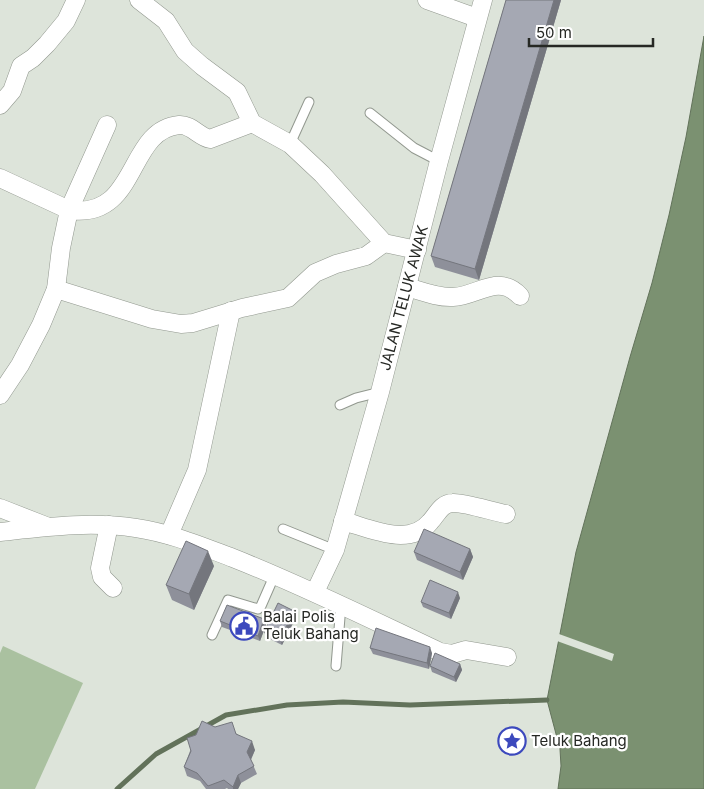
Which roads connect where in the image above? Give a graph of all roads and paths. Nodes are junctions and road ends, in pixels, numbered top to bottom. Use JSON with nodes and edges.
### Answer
{"nodes":[{"id":1,"x":76,"y":0,"type":"edge"},
{"id":2,"x":139,"y":0,"type":"edge"},
{"id":3,"x":427,"y":0,"type":"edge"},
{"id":4,"x":483,"y":0,"type":"edge"},
{"id":5,"x":477,"y":18,"type":"junction"},
{"id":6,"x":309,"y":102,"type":"dead end"},
{"id":7,"x":0,"y":105,"type":"edge"},
{"id":8,"x":370,"y":113,"type":"dead end"},
{"id":9,"x":252,"y":123,"type":"junction"},
{"id":10,"x":107,"y":125,"type":"dead end"},
{"id":11,"x":290,"y":144,"type":"junction"},
{"id":12,"x":439,"y":161,"type":"junction"},
{"id":13,"x":0,"y":178,"type":"edge"},
{"id":14,"x":69,"y":210,"type":"junction"},
{"id":15,"x":384,"y":243,"type":"junction"},
{"id":16,"x":417,"y":250,"type":"junction"},
{"id":17,"x":407,"y":286,"type":"junction"},
{"id":18,"x":56,"y":288,"type":"junction"},
{"id":19,"x":520,"y":296,"type":"dead end"},
{"id":20,"x":231,"y":311,"type":"junction"},
{"id":21,"x":380,"y":392,"type":"junction"},
{"id":22,"x":0,"y":395,"type":"edge"},
{"id":23,"x":340,"y":405,"type":"dead end"},
{"id":24,"x":0,"y":508,"type":"edge"},
{"id":25,"x":506,"y":514,"type":"dead end"},
{"id":26,"x":343,"y":521,"type":"junction"},
{"id":27,"x":109,"y":525,"type":"junction"},
{"id":28,"x":47,"y":526,"type":"junction"},
{"id":29,"x":283,"y":529,"type":"dead end"},
{"id":30,"x":0,"y":532,"type":"edge"},
{"id":31,"x":169,"y":535,"type":"junction"},
{"id":32,"x":335,"y":550,"type":"junction"},
{"id":33,"x":274,"y":574,"type":"junction"},
{"id":34,"x":113,"y":588,"type":"dead end"},
{"id":35,"x":315,"y":592,"type":"junction"},
{"id":36,"x":341,"y":605,"type":"junction"},
{"id":37,"x":212,"y":635,"type":"dead end"},
{"id":38,"x":508,"y":657,"type":"dead end"},
{"id":39,"x":336,"y":666,"type":"dead end"}],
"edges":[{"from":1,"to":7,"type":"street"},
{"from":2,"to":9,"type":"street"},
{"from":3,"to":5,"type":"street"},
{"from":4,"to":5,"type":"street","name":"JALAN TELUK AWAK"},
{"from":5,"to":12,"type":"street","name":"JALAN TELUK AWAK"},
{"from":6,"to":11,"type":"lane"},
{"from":8,"to":12,"type":"lane"},
{"from":9,"to":11,"type":"street"},
{"from":9,"to":14,"type":"street"},
{"from":10,"to":14,"type":"street"},
{"from":11,"to":15,"type":"street"},
{"from":12,"to":16,"type":"street","name":"JALAN TELUK AWAK"},
{"from":13,"to":14,"type":"street"},
{"from":14,"to":18,"type":"street"},
{"from":15,"to":16,"type":"street"},
{"from":15,"to":20,"type":"street"},
{"from":16,"to":17,"type":"street","name":"JALAN TELUK AWAK"},
{"from":17,"to":19,"type":"street"},
{"from":17,"to":21,"type":"street","name":"JALAN TELUK AWAK"},
{"from":18,"to":20,"type":"street"},
{"from":18,"to":22,"type":"street"},
{"from":20,"to":31,"type":"street"},
{"from":21,"to":23,"type":"lane"},
{"from":21,"to":26,"type":"street","name":"JALAN TELUK AWAK"},
{"from":24,"to":28,"type":"street"},
{"from":25,"to":26,"type":"street"},
{"from":26,"to":32,"type":"street","name":"JALAN TELUK AWAK"},
{"from":27,"to":28,"type":"street"},
{"from":27,"to":31,"type":"street"},
{"from":27,"to":34,"type":"street"},
{"from":28,"to":30,"type":"street"},
{"from":29,"to":32,"type":"lane"},
{"from":31,"to":33,"type":"street"},
{"from":32,"to":35,"type":"street","name":"JALAN TELUK AWAK"},
{"from":33,"to":35,"type":"street"},
{"from":33,"to":37,"type":"lane"},
{"from":35,"to":36,"type":"street"},
{"from":36,"to":38,"type":"street"},
{"from":36,"to":39,"type":"lane"}]}
